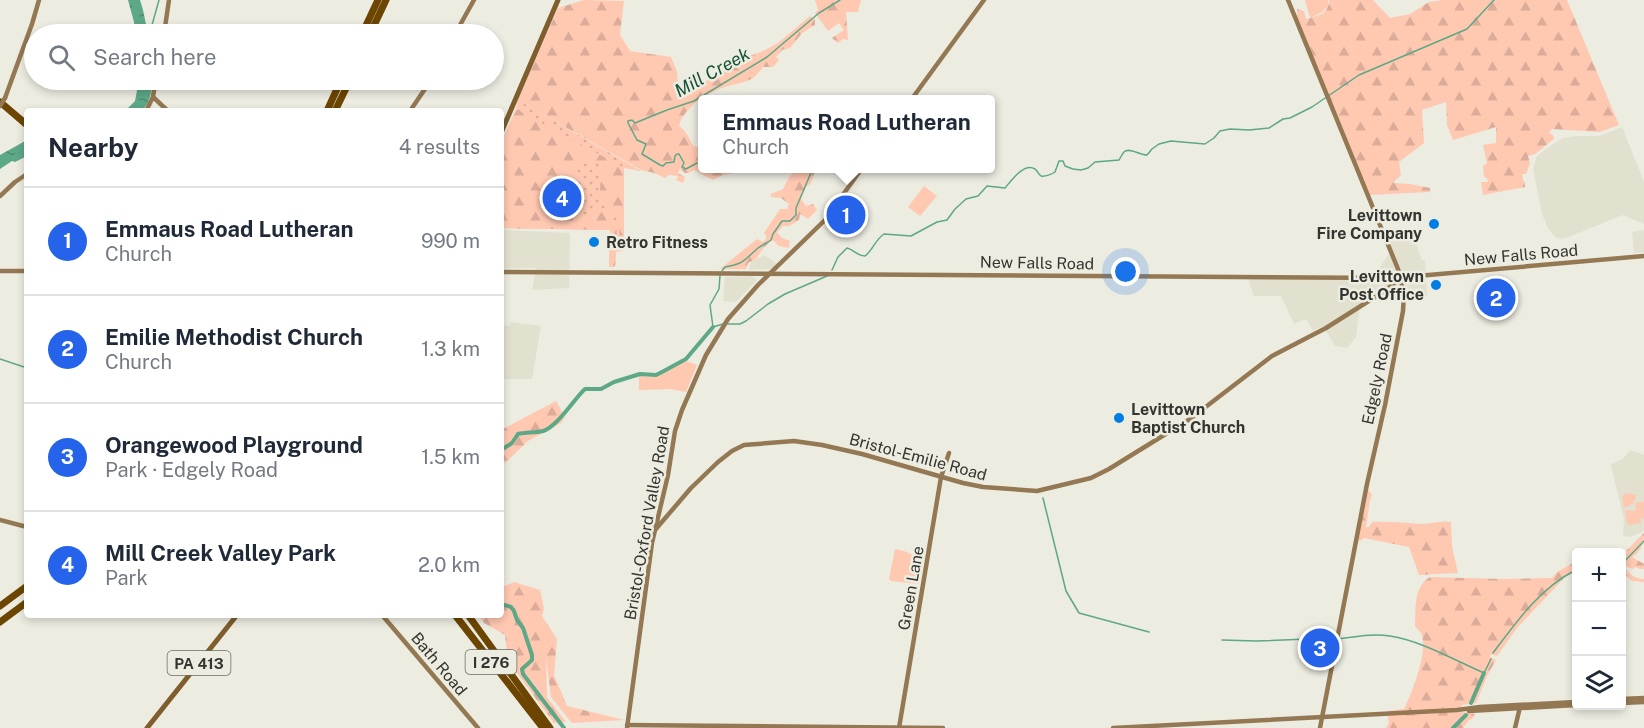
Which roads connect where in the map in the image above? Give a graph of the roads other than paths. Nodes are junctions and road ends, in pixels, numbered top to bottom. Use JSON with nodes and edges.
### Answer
{"nodes":[{"id":1,"x":39,"y":0,"type":"edge"},
{"id":2,"x":169,"y":0,"type":"edge"},
{"id":3,"x":378,"y":0,"type":"edge"},
{"id":4,"x":386,"y":0,"type":"edge"},
{"id":5,"x":474,"y":0,"type":"edge"},
{"id":6,"x":558,"y":0,"type":"edge"},
{"id":7,"x":984,"y":0,"type":"edge"},
{"id":8,"x":1288,"y":0,"type":"edge"},
{"id":9,"x":32,"y":24,"type":"edge"},
{"id":10,"x":165,"y":24,"type":"edge"},
{"id":11,"x":367,"y":24,"type":"edge"},
{"id":12,"x":375,"y":24,"type":"edge"},
{"id":13,"x":461,"y":24,"type":"edge"},
{"id":14,"x":24,"y":47,"type":"edge"},
{"id":15,"x":154,"y":90,"type":"edge"},
{"id":16,"x":336,"y":90,"type":"edge"},
{"id":17,"x":345,"y":90,"type":"edge"},
{"id":18,"x":424,"y":90,"type":"edge"},
{"id":19,"x":914,"y":95,"type":"edge"},
{"id":20,"x":153,"y":97,"type":"junction"},
{"id":21,"x":1,"y":103,"type":"edge"},
{"id":22,"x":148,"y":108,"type":"edge"},
{"id":23,"x":165,"y":108,"type":"edge"},
{"id":24,"x":328,"y":108,"type":"edge"},
{"id":25,"x":336,"y":108,"type":"edge"},
{"id":26,"x":412,"y":108,"type":"edge"},
{"id":27,"x":24,"y":124,"type":"edge"},
{"id":28,"x":504,"y":126,"type":"edge"},
{"id":29,"x":858,"y":173,"type":"edge"},
{"id":30,"x":24,"y":176,"type":"edge"},
{"id":31,"x":0,"y":196,"type":"edge"},
{"id":32,"x":1644,"y":256,"type":"edge"},
{"id":33,"x":779,"y":265,"type":"junction"},
{"id":34,"x":0,"y":271,"type":"edge"},
{"id":35,"x":24,"y":271,"type":"edge"},
{"id":36,"x":504,"y":272,"type":"edge"},
{"id":37,"x":757,"y":273,"type":"junction"},
{"id":38,"x":770,"y":273,"type":"junction"},
{"id":39,"x":785,"y":273,"type":"junction"},
{"id":40,"x":1389,"y":278,"type":"junction"},
{"id":41,"x":1401,"y":278,"type":"junction"},
{"id":42,"x":761,"y":282,"type":"junction"},
{"id":43,"x":1391,"y":286,"type":"junction"},
{"id":44,"x":949,"y":453,"type":"dead end"},
{"id":45,"x":941,"y":477,"type":"junction"},
{"id":46,"x":0,"y":520,"type":"edge"},
{"id":47,"x":24,"y":526,"type":"edge"},
{"id":48,"x":655,"y":530,"type":"junction"},
{"id":49,"x":24,"y":588,"type":"edge"},
{"id":50,"x":24,"y":594,"type":"edge"},
{"id":51,"x":24,"y":604,"type":"edge"},
{"id":52,"x":0,"y":606,"type":"edge"},
{"id":53,"x":0,"y":612,"type":"edge"},
{"id":54,"x":235,"y":618,"type":"edge"},
{"id":55,"x":385,"y":618,"type":"edge"},
{"id":56,"x":457,"y":618,"type":"edge"},
{"id":57,"x":463,"y":618,"type":"edge"},
{"id":58,"x":470,"y":618,"type":"edge"},
{"id":59,"x":0,"y":622,"type":"edge"},
{"id":60,"x":1644,"y":700,"type":"edge"},
{"id":61,"x":1626,"y":701,"type":"edge"},
{"id":62,"x":1572,"y":704,"type":"edge"},
{"id":63,"x":528,"y":707,"type":"junction"},
{"id":64,"x":1520,"y":707,"type":"junction"},
{"id":65,"x":1322,"y":716,"type":"junction"},
{"id":66,"x":627,"y":727,"type":"edge"},
{"id":67,"x":147,"y":728,"type":"edge"},
{"id":68,"x":478,"y":728,"type":"edge"},
{"id":69,"x":543,"y":728,"type":"edge"},
{"id":70,"x":550,"y":728,"type":"edge"},
{"id":71,"x":899,"y":728,"type":"edge"},
{"id":72,"x":942,"y":728,"type":"edge"},
{"id":73,"x":1113,"y":728,"type":"edge"},
{"id":74,"x":1319,"y":728,"type":"edge"},
{"id":75,"x":1515,"y":728,"type":"edge"}],
"edges":[{"from":1,"to":9,"type":"main road"},
{"from":2,"to":10,"type":"main road"},
{"from":3,"to":11,"type":"highway"},
{"from":4,"to":12,"type":"highway"},
{"from":5,"to":13,"type":"main road"},
{"from":6,"to":28,"type":"main road"},
{"from":7,"to":19,"type":"main road"},
{"from":8,"to":41,"type":"main road","name":"Edgely Road"},
{"from":14,"to":21,"type":"main road"},
{"from":15,"to":20,"type":"main road"},
{"from":16,"to":24,"type":"highway"},
{"from":17,"to":25,"type":"highway"},
{"from":18,"to":26,"type":"main road"},
{"from":20,"to":22,"type":"main road"},
{"from":20,"to":23,"type":"main road"},
{"from":21,"to":27,"type":"highway"},
{"from":29,"to":33,"type":"main road","name":"Bristol-Oxford Valley Road"},
{"from":30,"to":31,"type":"main road"},
{"from":32,"to":41,"type":"main road","name":"New Falls Road"},
{"from":33,"to":38,"type":"main road","name":"Bristol-Oxford Valley Road"},
{"from":33,"to":39,"type":"main road"},
{"from":34,"to":35,"type":"main road"},
{"from":36,"to":37,"type":"main road","name":"New Falls Road"},
{"from":37,"to":38,"type":"main road","name":"New Falls Road"},
{"from":37,"to":42,"type":"main road"},
{"from":38,"to":39,"type":"main road","name":"New Falls Road"},
{"from":38,"to":42,"type":"main road","name":"Bristol-Oxford Valley Road"},
{"from":39,"to":40,"type":"main road","name":"New Falls Road"},
{"from":40,"to":41,"type":"main road","name":"New Falls Road"},
{"from":40,"to":43,"type":"main road"},
{"from":41,"to":43,"type":"main road","name":"Bristol-Emilie Road"},
{"from":41,"to":65,"type":"main road","name":"Edgely Road"},
{"from":42,"to":48,"type":"main road","name":"Bristol-Oxford Valley Road"},
{"from":43,"to":45,"type":"main road","name":"Bristol-Emilie Road"},
{"from":44,"to":45,"type":"main road","name":"Green Lane"},
{"from":45,"to":48,"type":"main road","name":"Bristol-Emilie Road"},
{"from":45,"to":71,"type":"main road","name":"Green Lane"},
{"from":46,"to":47,"type":"main road"},
{"from":48,"to":66,"type":"main road","name":"Bristol-Oxford Valley Road"},
{"from":49,"to":52,"type":"highway"},
{"from":50,"to":53,"type":"highway"},
{"from":51,"to":59,"type":"highway"},
{"from":54,"to":67,"type":"main road","number":"PA 413"},
{"from":55,"to":68,"type":"main road","name":"Bath Road"},
{"from":56,"to":63,"type":"highway","number":"I 276"},
{"from":57,"to":63,"type":"highway"},
{"from":58,"to":70,"type":"highway"},
{"from":60,"to":61,"type":"main road"},
{"from":62,"to":64,"type":"main road"},
{"from":63,"to":69,"type":"highway"},
{"from":64,"to":65,"type":"main road"},
{"from":64,"to":75,"type":"main road"},
{"from":65,"to":73,"type":"main road"},
{"from":65,"to":74,"type":"main road","name":"Edgely Road"},
{"from":66,"to":71,"type":"main road"},
{"from":71,"to":72,"type":"main road"}]}
